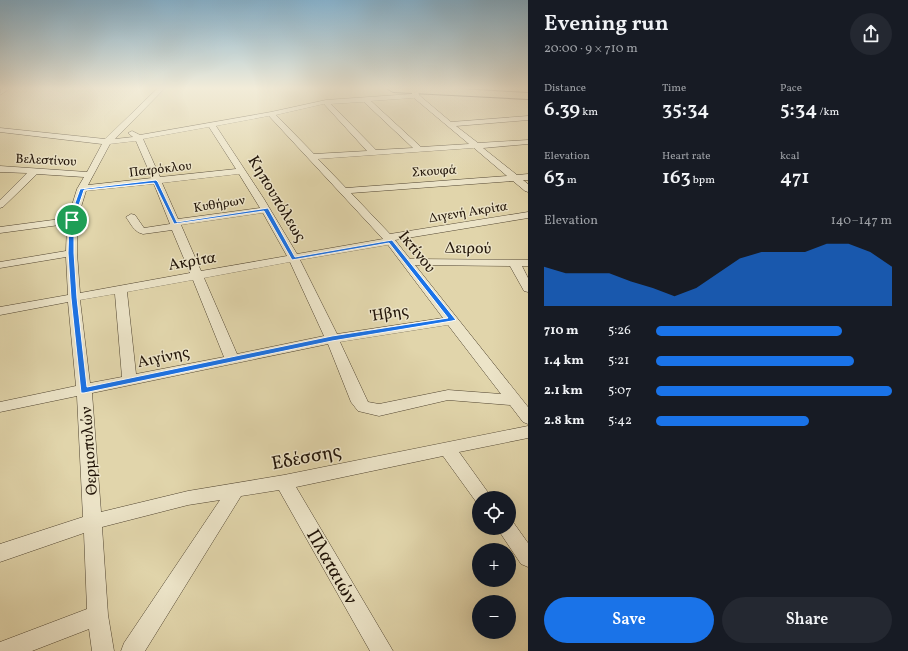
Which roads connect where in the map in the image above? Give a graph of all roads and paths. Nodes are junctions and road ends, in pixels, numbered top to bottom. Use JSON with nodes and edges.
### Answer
{"nodes":[{"id":1,"x":129,"y":119,"type":"edge"},
{"id":2,"x":242,"y":119,"type":"edge"},
{"id":3,"x":276,"y":119,"type":"edge"},
{"id":4,"x":342,"y":119,"type":"edge"},
{"id":5,"x":387,"y":119,"type":"edge"},
{"id":6,"x":445,"y":119,"type":"edge"},
{"id":7,"x":510,"y":119,"type":"edge"},
{"id":8,"x":450,"y":124,"type":"junction"},
{"id":9,"x":212,"y":125,"type":"junction"},
{"id":10,"x":122,"y":126,"type":"junction"},
{"id":11,"x":0,"y":130,"type":"edge"},
{"id":12,"x":11,"y":131,"type":"junction"},
{"id":13,"x":139,"y":138,"type":"junction"},
{"id":14,"x":0,"y":140,"type":"edge"},
{"id":15,"x":107,"y":142,"type":"junction"},
{"id":16,"x":528,"y":142,"type":"edge"},
{"id":17,"x":476,"y":146,"type":"junction"},
{"id":18,"x":420,"y":150,"type":"junction"},
{"id":19,"x":374,"y":153,"type":"junction"},
{"id":20,"x":312,"y":157,"type":"junction"},
{"id":21,"x":0,"y":169,"type":"edge"},
{"id":22,"x":241,"y":171,"type":"junction"},
{"id":23,"x":35,"y":172,"type":"junction"},
{"id":24,"x":90,"y":175,"type":"junction"},
{"id":25,"x":514,"y":177,"type":"junction"},
{"id":26,"x":528,"y":177,"type":"edge"},
{"id":27,"x":156,"y":182,"type":"junction"},
{"id":28,"x":82,"y":189,"type":"junction"},
{"id":29,"x":528,"y":189,"type":"edge"},
{"id":30,"x":343,"y":191,"type":"junction"},
{"id":31,"x":0,"y":205,"type":"edge"},
{"id":32,"x":266,"y":210,"type":"junction"},
{"id":33,"x":528,"y":215,"type":"edge"},
{"id":34,"x":131,"y":217,"type":"dead end"},
{"id":35,"x":72,"y":220,"type":"junction"},
{"id":36,"x":176,"y":224,"type":"junction"},
{"id":37,"x":0,"y":230,"type":"edge"},
{"id":38,"x":389,"y":239,"type":"junction"},
{"id":39,"x":71,"y":253,"type":"junction"},
{"id":40,"x":294,"y":259,"type":"junction"},
{"id":41,"x":408,"y":262,"type":"junction"},
{"id":42,"x":514,"y":263,"type":"junction"},
{"id":43,"x":528,"y":263,"type":"edge"},
{"id":44,"x":0,"y":265,"type":"edge"},
{"id":45,"x":198,"y":276,"type":"junction"},
{"id":46,"x":528,"y":288,"type":"edge"},
{"id":47,"x":121,"y":289,"type":"junction"},
{"id":48,"x":74,"y":298,"type":"junction"},
{"id":49,"x":0,"y":311,"type":"edge"},
{"id":50,"x":452,"y":320,"type":"junction"},
{"id":51,"x":332,"y":339,"type":"junction"},
{"id":52,"x":232,"y":359,"type":"junction"},
{"id":53,"x":130,"y":381,"type":"junction"},
{"id":54,"x":84,"y":391,"type":"junction"},
{"id":55,"x":513,"y":400,"type":"junction"},
{"id":56,"x":0,"y":407,"type":"edge"},
{"id":57,"x":528,"y":418,"type":"edge"},
{"id":58,"x":528,"y":432,"type":"edge"},
{"id":59,"x":447,"y":450,"type":"junction"},
{"id":60,"x":284,"y":482,"type":"junction"},
{"id":61,"x":236,"y":490,"type":"junction"},
{"id":62,"x":478,"y":491,"type":"edge"},
{"id":63,"x":92,"y":522,"type":"junction"},
{"id":64,"x":511,"y":535,"type":"edge"},
{"id":65,"x":0,"y":553,"type":"edge"},
{"id":66,"x":528,"y":558,"type":"edge"},
{"id":67,"x":98,"y":615,"type":"junction"},
{"id":68,"x":4,"y":651,"type":"edge"},
{"id":69,"x":103,"y":651,"type":"edge"},
{"id":70,"x":132,"y":651,"type":"edge"},
{"id":71,"x":382,"y":651,"type":"edge"}],
"edges":[{"from":1,"to":10,"type":"street","name":"Θερμοπυλών"},
{"from":2,"to":9,"type":"street"},
{"from":3,"to":20,"type":"street","name":"Ικτίνου"},
{"from":4,"to":19,"type":"street"},
{"from":5,"to":18,"type":"street"},
{"from":6,"to":8,"type":"street"},
{"from":7,"to":8,"type":"street"},
{"from":8,"to":17,"type":"street"},
{"from":9,"to":13,"type":"street"},
{"from":9,"to":22,"type":"street","name":"Κηπουπόλεως"},
{"from":10,"to":13,"type":"street"},
{"from":10,"to":15,"type":"street","name":"Θερμοπυλών"},
{"from":11,"to":12,"type":"street"},
{"from":12,"to":14,"type":"street"},
{"from":12,"to":15,"type":"street"},
{"from":13,"to":15,"type":"street"},
{"from":13,"to":27,"type":"street"},
{"from":15,"to":24,"type":"street","name":"Θερμοπυλών"},
{"from":16,"to":17,"type":"street"},
{"from":17,"to":18,"type":"street"},
{"from":17,"to":25,"type":"street"},
{"from":18,"to":19,"type":"street"},
{"from":19,"to":20,"type":"street"},
{"from":20,"to":30,"type":"street","name":"Ικτίνου"},
{"from":21,"to":23,"type":"street","name":"Βελεστίνου"},
{"from":22,"to":27,"type":"street","name":"Πατρόκλου"},
{"from":22,"to":32,"type":"street","name":"Κηπουπόλεως"},
{"from":23,"to":24,"type":"street","name":"Βελεστίνου"},
{"from":23,"to":31,"type":"street"},
{"from":24,"to":28,"type":"street","name":"Θερμοπυλών"},
{"from":25,"to":26,"type":"street","name":"Σκουφά"},
{"from":25,"to":29,"type":"street"},
{"from":25,"to":30,"type":"street","name":"Σκουφά"},
{"from":27,"to":28,"type":"street","name":"Πατρόκλου"},
{"from":27,"to":36,"type":"street"},
{"from":28,"to":35,"type":"street","name":"Θερμοπυλών"},
{"from":30,"to":38,"type":"street","name":"Ικτίνου"},
{"from":32,"to":36,"type":"street","name":"Κυθήρων"},
{"from":32,"to":40,"type":"street","name":"Κηπουπόλεως"},
{"from":33,"to":38,"type":"street","name":"Διγενή Ακρίτα"},
{"from":34,"to":36,"type":"street","name":"Κυθήρων"},
{"from":35,"to":37,"type":"street"},
{"from":35,"to":39,"type":"street","name":"Θερμοπυλών"},
{"from":36,"to":45,"type":"street"},
{"from":38,"to":40,"type":"street","name":"Ακρίτα"},
{"from":38,"to":41,"type":"street","name":"Ικτίνου"},
{"from":39,"to":44,"type":"street"},
{"from":39,"to":48,"type":"street","name":"Θερμοπυλών"},
{"from":40,"to":45,"type":"street","name":"Ακρίτα"},
{"from":40,"to":51,"type":"street","name":"Κηπουπόλεως"},
{"from":41,"to":42,"type":"street","name":"Δειρού"},
{"from":41,"to":50,"type":"street","name":"Ικτίνου"},
{"from":42,"to":43,"type":"street","name":"Δειρού"},
{"from":42,"to":46,"type":"street"},
{"from":45,"to":47,"type":"street","name":"Ακρίτα"},
{"from":45,"to":52,"type":"street"},
{"from":47,"to":48,"type":"street","name":"Ακρίτα"},
{"from":47,"to":53,"type":"street"},
{"from":48,"to":49,"type":"street","name":"Ακρίτα"},
{"from":48,"to":54,"type":"street","name":"Θερμοπυλών"},
{"from":50,"to":51,"type":"street","name":"Ήβης"},
{"from":50,"to":55,"type":"street","name":"Ικτίνου"},
{"from":51,"to":52,"type":"street","name":"Αιγίνης"},
{"from":51,"to":55,"type":"street","name":"Κηπουπόλεως"},
{"from":52,"to":53,"type":"street","name":"Αιγίνης"},
{"from":53,"to":54,"type":"street","name":"Αιγίνης"},
{"from":54,"to":56,"type":"street","name":"Αιγίνης"},
{"from":54,"to":63,"type":"street","name":"Θερμοπυλών"},
{"from":55,"to":57,"type":"street","name":"Ικτίνου"},
{"from":58,"to":59,"type":"street","name":"Εδέσσης"},
{"from":59,"to":60,"type":"street","name":"Εδέσσης"},
{"from":59,"to":62,"type":"street"},
{"from":60,"to":61,"type":"street","name":"Εδέσσης"},
{"from":60,"to":71,"type":"street","name":"Πλαταιών"},
{"from":61,"to":63,"type":"street","name":"Εδέσσης"},
{"from":61,"to":70,"type":"street"},
{"from":63,"to":65,"type":"street","name":"Εδέσσης"},
{"from":63,"to":67,"type":"street","name":"Θερμοπυλών"},
{"from":64,"to":66,"type":"street"},
{"from":67,"to":68,"type":"street"},
{"from":67,"to":69,"type":"street","name":"Θερμοπυλών"}]}
